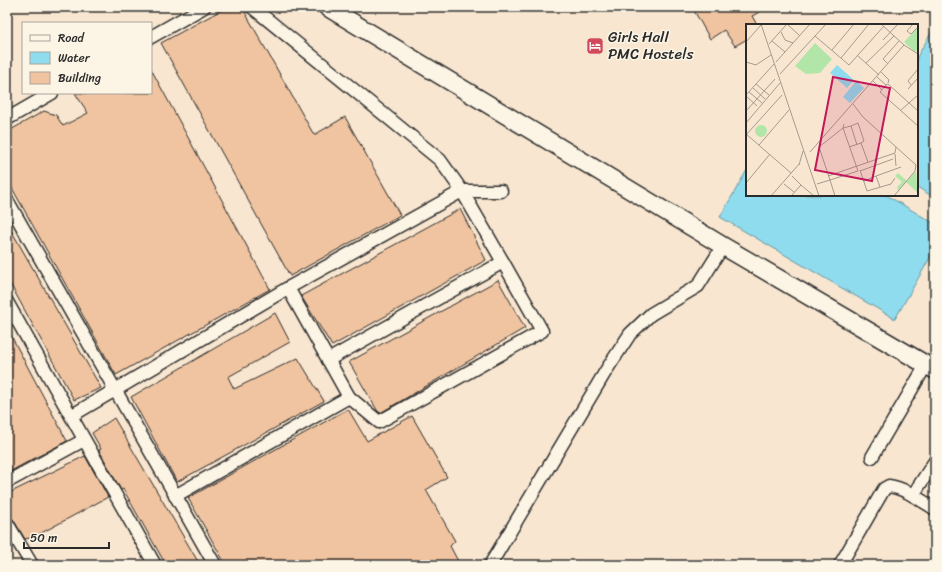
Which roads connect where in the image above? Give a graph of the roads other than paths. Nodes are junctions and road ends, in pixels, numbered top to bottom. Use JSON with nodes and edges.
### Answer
{"nodes":[{"id":1,"x":204,"y":7,"type":"edge"},
{"id":2,"x":252,"y":7,"type":"edge"},
{"id":3,"x":327,"y":7,"type":"edge"},
{"id":4,"x":152,"y":36,"type":"edge"},
{"id":5,"x":50,"y":94,"type":"edge"},
{"id":6,"x":7,"y":119,"type":"edge"},
{"id":7,"x":462,"y":191,"type":"junction"},
{"id":8,"x":501,"y":191,"type":"dead end"},
{"id":9,"x":7,"y":200,"type":"edge"},
{"id":10,"x":723,"y":246,"type":"junction"},
{"id":11,"x":503,"y":262,"type":"junction"},
{"id":12,"x":288,"y":288,"type":"junction"},
{"id":13,"x":7,"y":302,"type":"edge"},
{"id":14,"x":328,"y":360,"type":"junction"},
{"id":15,"x":930,"y":368,"type":"edge"},
{"id":16,"x":115,"y":390,"type":"junction"},
{"id":17,"x":349,"y":397,"type":"junction"},
{"id":18,"x":71,"y":416,"type":"junction"},
{"id":19,"x":84,"y":440,"type":"junction"},
{"id":20,"x":872,"y":457,"type":"dead end"},
{"id":21,"x":935,"y":461,"type":"edge"},
{"id":22,"x":7,"y":482,"type":"edge"},
{"id":23,"x":913,"y":495,"type":"junction"},
{"id":24,"x":175,"y":496,"type":"junction"},
{"id":25,"x":935,"y":509,"type":"edge"},
{"id":26,"x":7,"y":523,"type":"edge"},
{"id":27,"x":32,"y":565,"type":"edge"},
{"id":28,"x":155,"y":565,"type":"edge"},
{"id":29,"x":215,"y":565,"type":"edge"},
{"id":30,"x":490,"y":565,"type":"edge"},
{"id":31,"x":840,"y":565,"type":"edge"}],
"edges":[{"from":1,"to":4,"type":"street"},
{"from":2,"to":7,"type":"street"},
{"from":3,"to":10,"type":"street"},
{"from":5,"to":6,"type":"street"},
{"from":7,"to":8,"type":"street"},
{"from":7,"to":11,"type":"street"},
{"from":7,"to":12,"type":"street"},
{"from":9,"to":16,"type":"street"},
{"from":10,"to":15,"type":"street"},
{"from":10,"to":30,"type":"street"},
{"from":11,"to":14,"type":"street"},
{"from":11,"to":17,"type":"street"},
{"from":12,"to":14,"type":"street"},
{"from":12,"to":16,"type":"street"},
{"from":13,"to":18,"type":"street"},
{"from":14,"to":17,"type":"street"},
{"from":15,"to":20,"type":"street"},
{"from":16,"to":18,"type":"street"},
{"from":16,"to":24,"type":"street"},
{"from":17,"to":24,"type":"street"},
{"from":18,"to":19,"type":"street"},
{"from":19,"to":22,"type":"street"},
{"from":19,"to":28,"type":"street"},
{"from":21,"to":23,"type":"street"},
{"from":23,"to":25,"type":"street"},
{"from":23,"to":31,"type":"street"},
{"from":24,"to":29,"type":"street"},
{"from":26,"to":27,"type":"street"}]}
